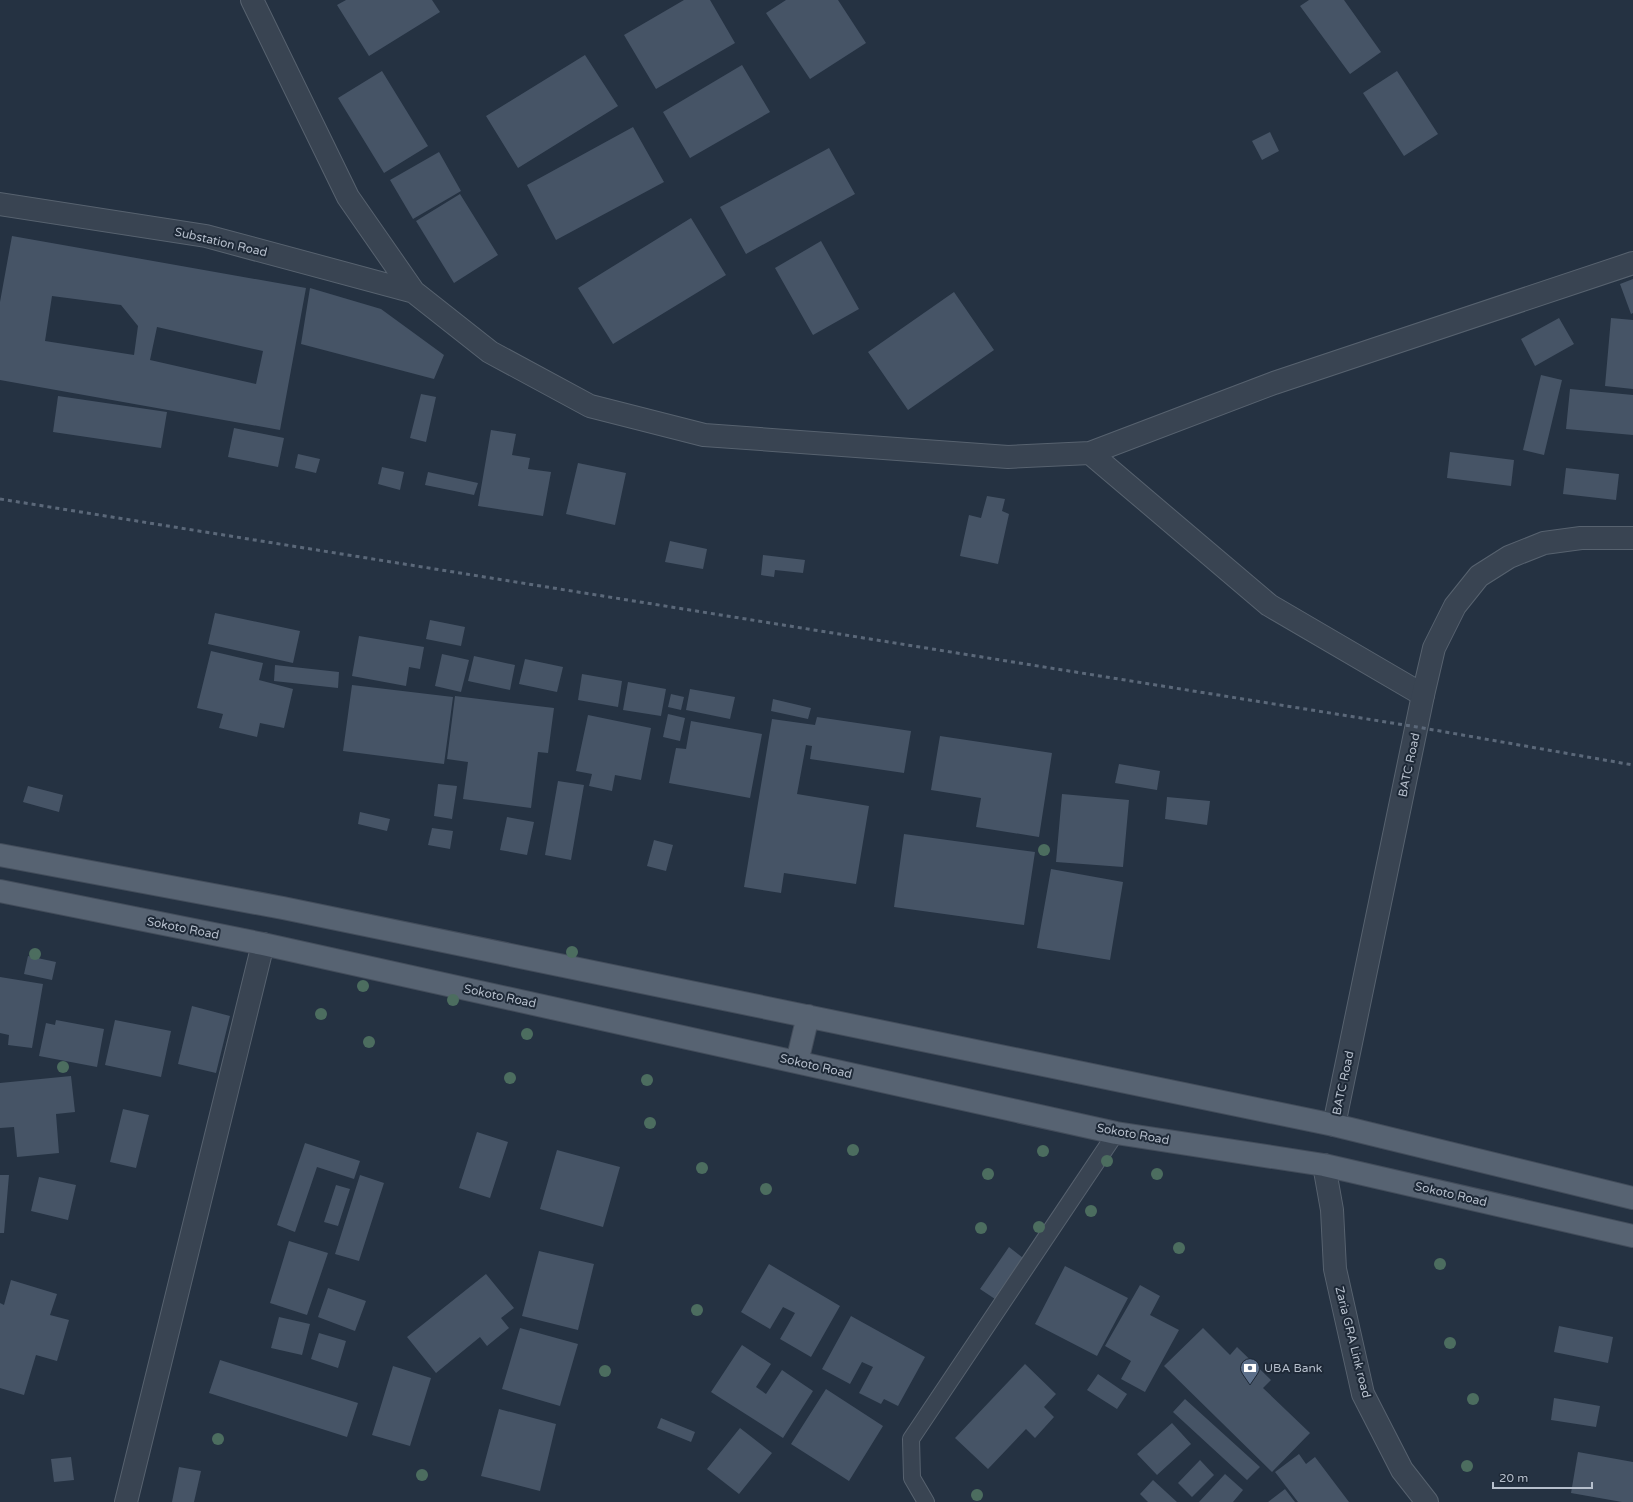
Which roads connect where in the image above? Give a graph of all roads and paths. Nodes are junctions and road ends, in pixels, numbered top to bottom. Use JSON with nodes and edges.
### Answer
{"nodes":[{"id":1,"x":252,"y":0,"type":"edge"},
{"id":2,"x":0,"y":204,"type":"edge"},
{"id":3,"x":1633,"y":263,"type":"edge"},
{"id":4,"x":414,"y":292,"type":"junction"},
{"id":5,"x":1090,"y":452,"type":"junction"},
{"id":6,"x":1633,"y":538,"type":"edge"},
{"id":7,"x":1423,"y":695,"type":"junction"},
{"id":8,"x":0,"y":855,"type":"edge"},
{"id":9,"x":0,"y":891,"type":"edge"},
{"id":10,"x":263,"y":944,"type":"junction"},
{"id":11,"x":808,"y":1016,"type":"junction"},
{"id":12,"x":797,"y":1062,"type":"junction"},
{"id":13,"x":1334,"y":1126,"type":"junction"},
{"id":14,"x":1116,"y":1133,"type":"junction"},
{"id":15,"x":1324,"y":1165,"type":"junction"},
{"id":16,"x":1633,"y":1198,"type":"edge"},
{"id":17,"x":1633,"y":1236,"type":"edge"},
{"id":18,"x":126,"y":1502,"type":"edge"},
{"id":19,"x":926,"y":1502,"type":"edge"},
{"id":20,"x":1427,"y":1502,"type":"edge"}],
"edges":[{"from":1,"to":4,"type":"street"},
{"from":2,"to":4,"type":"street","name":"Substation Road"},
{"from":3,"to":5,"type":"street"},
{"from":4,"to":5,"type":"street"},
{"from":5,"to":7,"type":"street"},
{"from":6,"to":7,"type":"street","name":"BATC Road"},
{"from":7,"to":13,"type":"street","name":"BATC Road"},
{"from":8,"to":11,"type":"main road"},
{"from":9,"to":10,"type":"main road","name":"Sokoto Road"},
{"from":10,"to":12,"type":"main road","name":"Sokoto Road"},
{"from":10,"to":18,"type":"street"},
{"from":11,"to":12,"type":"main road"},
{"from":11,"to":13,"type":"main road"},
{"from":12,"to":14,"type":"main road","name":"Sokoto Road"},
{"from":13,"to":16,"type":"main road"},
{"from":14,"to":15,"type":"main road","name":"Sokoto Road"},
{"from":14,"to":19,"type":"lane"},
{"from":15,"to":17,"type":"main road","name":"Sokoto Road"},
{"from":15,"to":20,"type":"street","name":"Zaria GRA Link road"}]}
